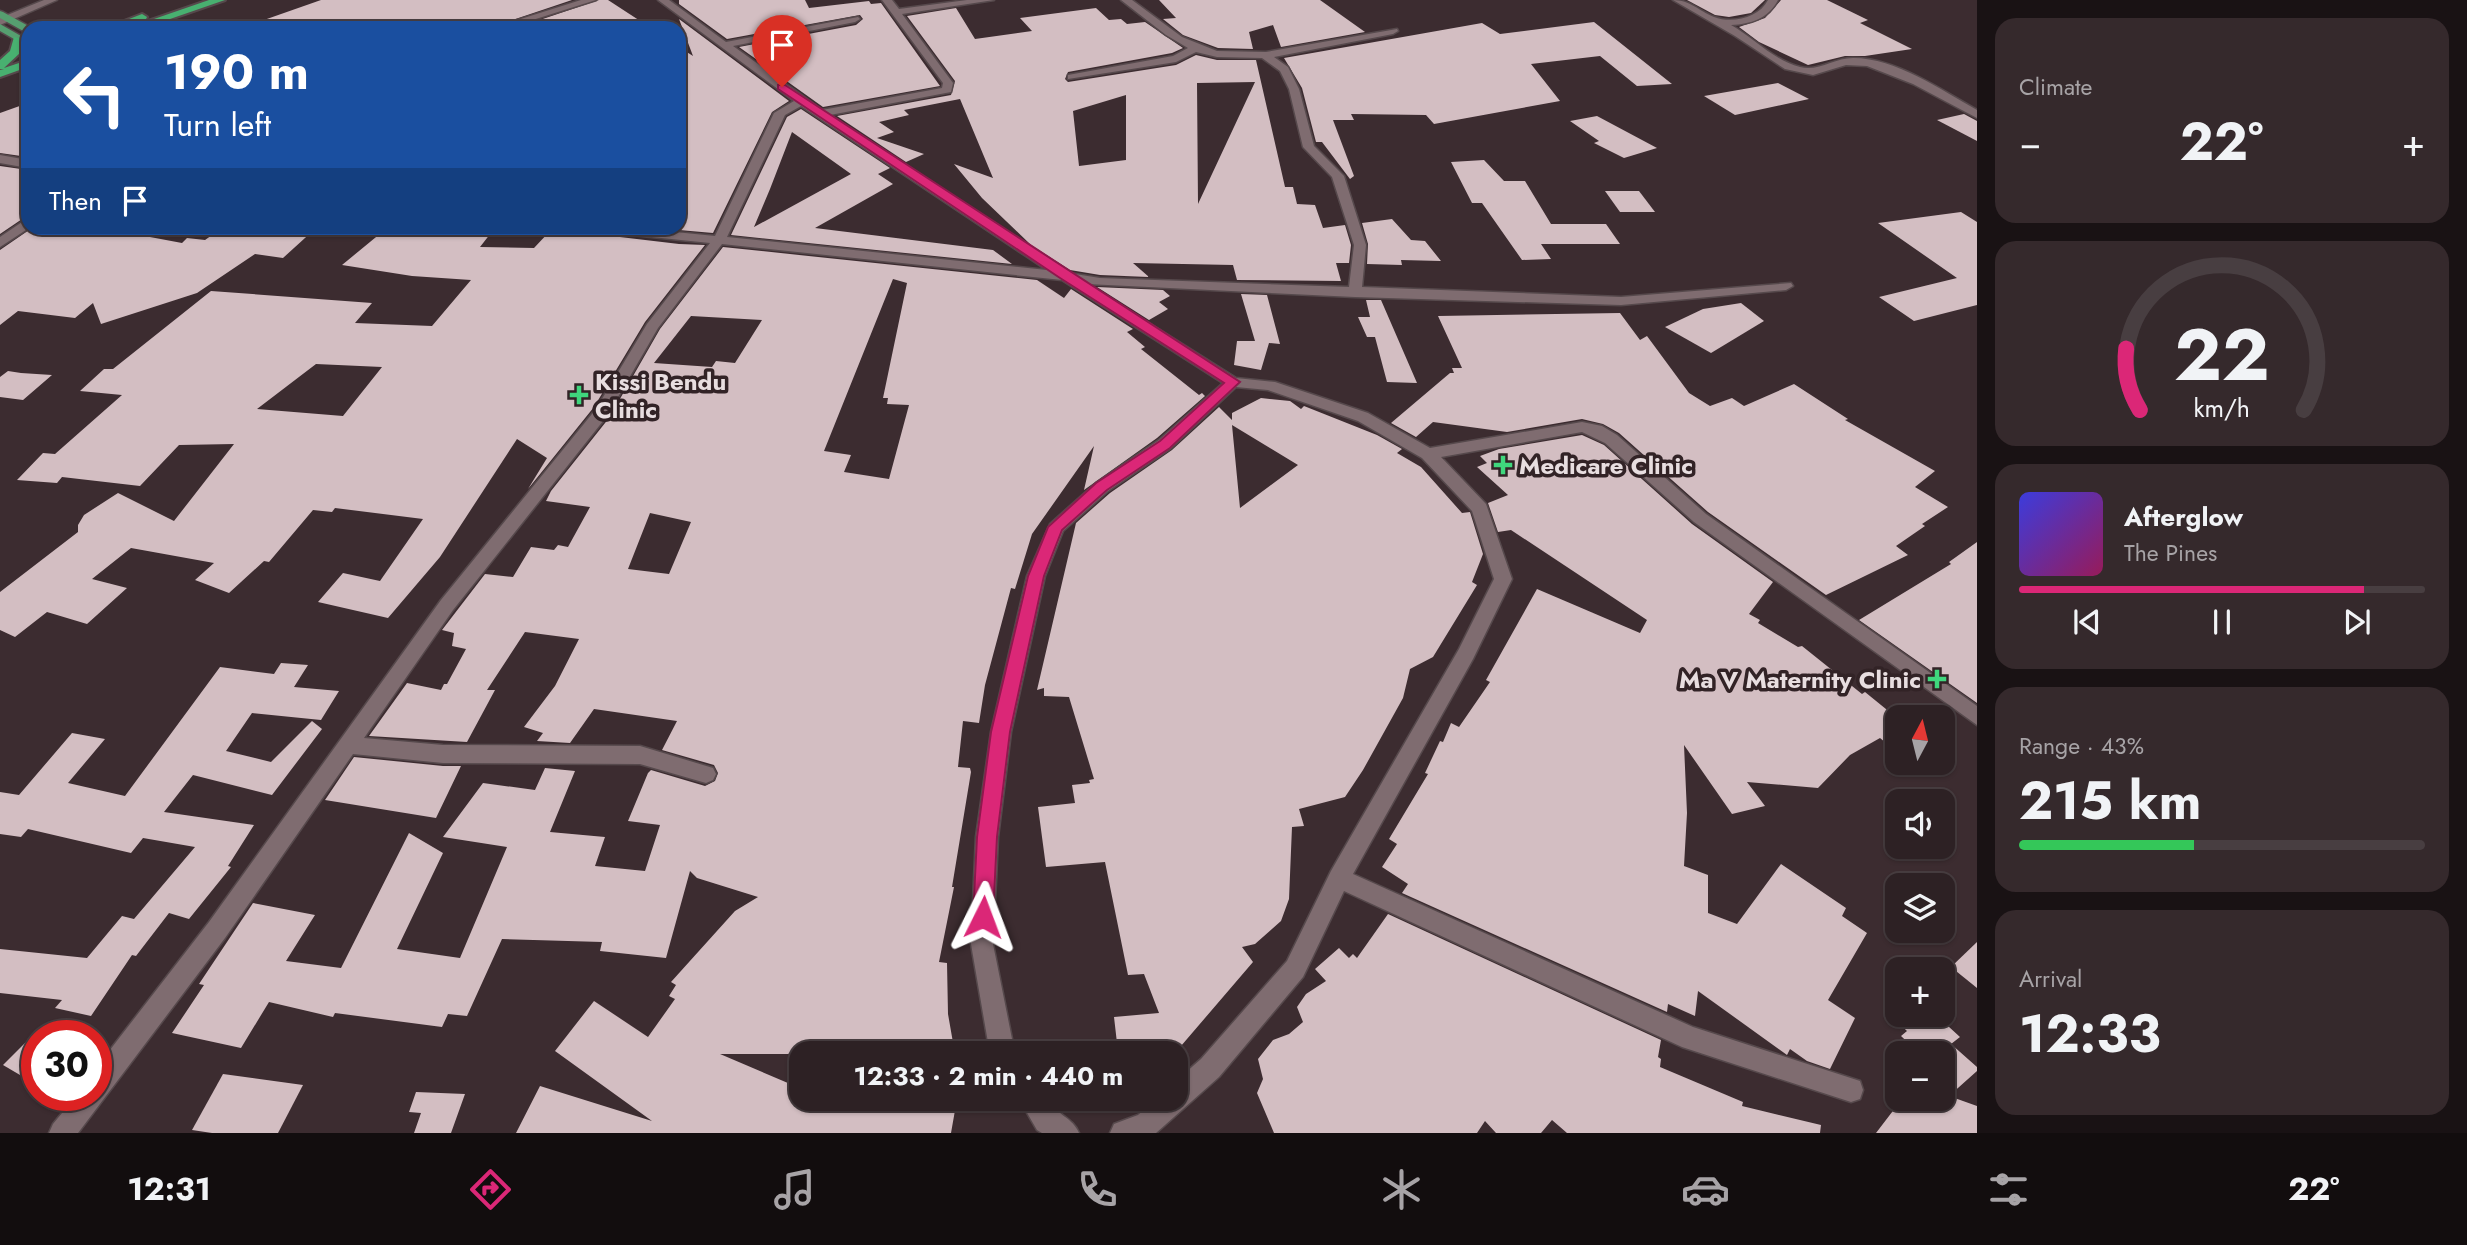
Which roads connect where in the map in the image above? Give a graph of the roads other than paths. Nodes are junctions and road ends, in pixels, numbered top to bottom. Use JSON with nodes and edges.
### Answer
{"nodes":[{"id":1,"x":52,"y":0,"type":"edge"},
{"id":2,"x":193,"y":0,"type":"edge"},
{"id":3,"x":220,"y":0,"type":"edge"},
{"id":4,"x":592,"y":0,"type":"edge"},
{"id":5,"x":663,"y":0,"type":"edge"},
{"id":6,"x":887,"y":0,"type":"edge"},
{"id":7,"x":989,"y":0,"type":"edge"},
{"id":8,"x":1126,"y":0,"type":"edge"},
{"id":9,"x":1678,"y":0,"type":"edge"},
{"id":10,"x":1773,"y":0,"type":"edge"},
{"id":11,"x":896,"y":12,"type":"junction"},
{"id":12,"x":3,"y":18,"type":"edge"},
{"id":13,"x":855,"y":19,"type":"dead end"},
{"id":14,"x":1714,"y":20,"type":"junction"},
{"id":15,"x":132,"y":21,"type":"edge"},
{"id":16,"x":154,"y":21,"type":"edge"},
{"id":17,"x":523,"y":21,"type":"edge"},
{"id":18,"x":0,"y":27,"type":"edge"},
{"id":19,"x":21,"y":27,"type":"edge"},
{"id":20,"x":1392,"y":32,"type":"dead end"},
{"id":21,"x":21,"y":40,"type":"edge"},
{"id":22,"x":21,"y":44,"type":"edge"},
{"id":23,"x":725,"y":45,"type":"junction"},
{"id":24,"x":1194,"y":49,"type":"junction"},
{"id":25,"x":1265,"y":55,"type":"junction"},
{"id":26,"x":21,"y":58,"type":"edge"},
{"id":27,"x":0,"y":66,"type":"edge"},
{"id":28,"x":21,"y":66,"type":"edge"},
{"id":29,"x":0,"y":74,"type":"edge"},
{"id":30,"x":1072,"y":77,"type":"dead end"},
{"id":31,"x":801,"y":101,"type":"junction"},
{"id":32,"x":820,"y":114,"type":"junction"},
{"id":33,"x":1977,"y":115,"type":"edge"},
{"id":34,"x":0,"y":159,"type":"edge"},
{"id":35,"x":21,"y":163,"type":"edge"},
{"id":36,"x":21,"y":227,"type":"edge"},
{"id":37,"x":671,"y":235,"type":"edge"},
{"id":38,"x":719,"y":240,"type":"junction"},
{"id":39,"x":0,"y":243,"type":"edge"},
{"id":40,"x":1065,"y":276,"type":"junction"},
{"id":41,"x":1786,"y":285,"type":"dead end"},
{"id":42,"x":1355,"y":293,"type":"junction"},
{"id":43,"x":1233,"y":382,"type":"junction"},
{"id":44,"x":1428,"y":454,"type":"junction"},
{"id":45,"x":1977,"y":717,"type":"edge"},
{"id":46,"x":348,"y":745,"type":"junction"},
{"id":47,"x":706,"y":774,"type":"dead end"},
{"id":48,"x":1339,"y":878,"type":"junction"},
{"id":49,"x":999,"y":1041,"type":"edge"},
{"id":50,"x":112,"y":1067,"type":"edge"},
{"id":51,"x":1188,"y":1088,"type":"edge"},
{"id":52,"x":1851,"y":1090,"type":"dead end"},
{"id":53,"x":79,"y":1111,"type":"edge"},
{"id":54,"x":1040,"y":1111,"type":"edge"},
{"id":55,"x":1162,"y":1111,"type":"edge"},
{"id":56,"x":1141,"y":1130,"type":"edge"},
{"id":57,"x":62,"y":1133,"type":"edge"},
{"id":58,"x":1066,"y":1133,"type":"edge"}],
"edges":[{"from":1,"to":12,"type":"street"},
{"from":2,"to":15,"type":"highway"},
{"from":3,"to":16,"type":"highway"},
{"from":4,"to":17,"type":"street"},
{"from":5,"to":23,"type":"street"},
{"from":6,"to":11,"type":"street"},
{"from":7,"to":11,"type":"street"},
{"from":8,"to":24,"type":"street"},
{"from":9,"to":14,"type":"street"},
{"from":10,"to":14,"type":"street"},
{"from":11,"to":32,"type":"street"},
{"from":12,"to":19,"type":"main road"},
{"from":13,"to":23,"type":"street"},
{"from":14,"to":33,"type":"street"},
{"from":18,"to":21,"type":"main road"},
{"from":20,"to":25,"type":"street"},
{"from":22,"to":27,"type":"highway"},
{"from":23,"to":31,"type":"street"},
{"from":24,"to":25,"type":"street"},
{"from":24,"to":30,"type":"street"},
{"from":25,"to":42,"type":"street"},
{"from":26,"to":27,"type":"highway"},
{"from":28,"to":29,"type":"highway"},
{"from":31,"to":32,"type":"street"},
{"from":31,"to":38,"type":"street"},
{"from":32,"to":40,"type":"street"},
{"from":34,"to":35,"type":"street"},
{"from":36,"to":39,"type":"street"},
{"from":37,"to":38,"type":"street"},
{"from":38,"to":40,"type":"street"},
{"from":38,"to":46,"type":"street"},
{"from":40,"to":42,"type":"street"},
{"from":40,"to":43,"type":"street"},
{"from":41,"to":42,"type":"street"},
{"from":43,"to":44,"type":"street"},
{"from":43,"to":49,"type":"street"},
{"from":44,"to":45,"type":"street"},
{"from":44,"to":48,"type":"street"},
{"from":46,"to":47,"type":"street"},
{"from":46,"to":50,"type":"street"},
{"from":48,"to":51,"type":"street"},
{"from":48,"to":52,"type":"street"},
{"from":53,"to":57,"type":"street"},
{"from":54,"to":58,"type":"street"},
{"from":55,"to":56,"type":"street"}]}
